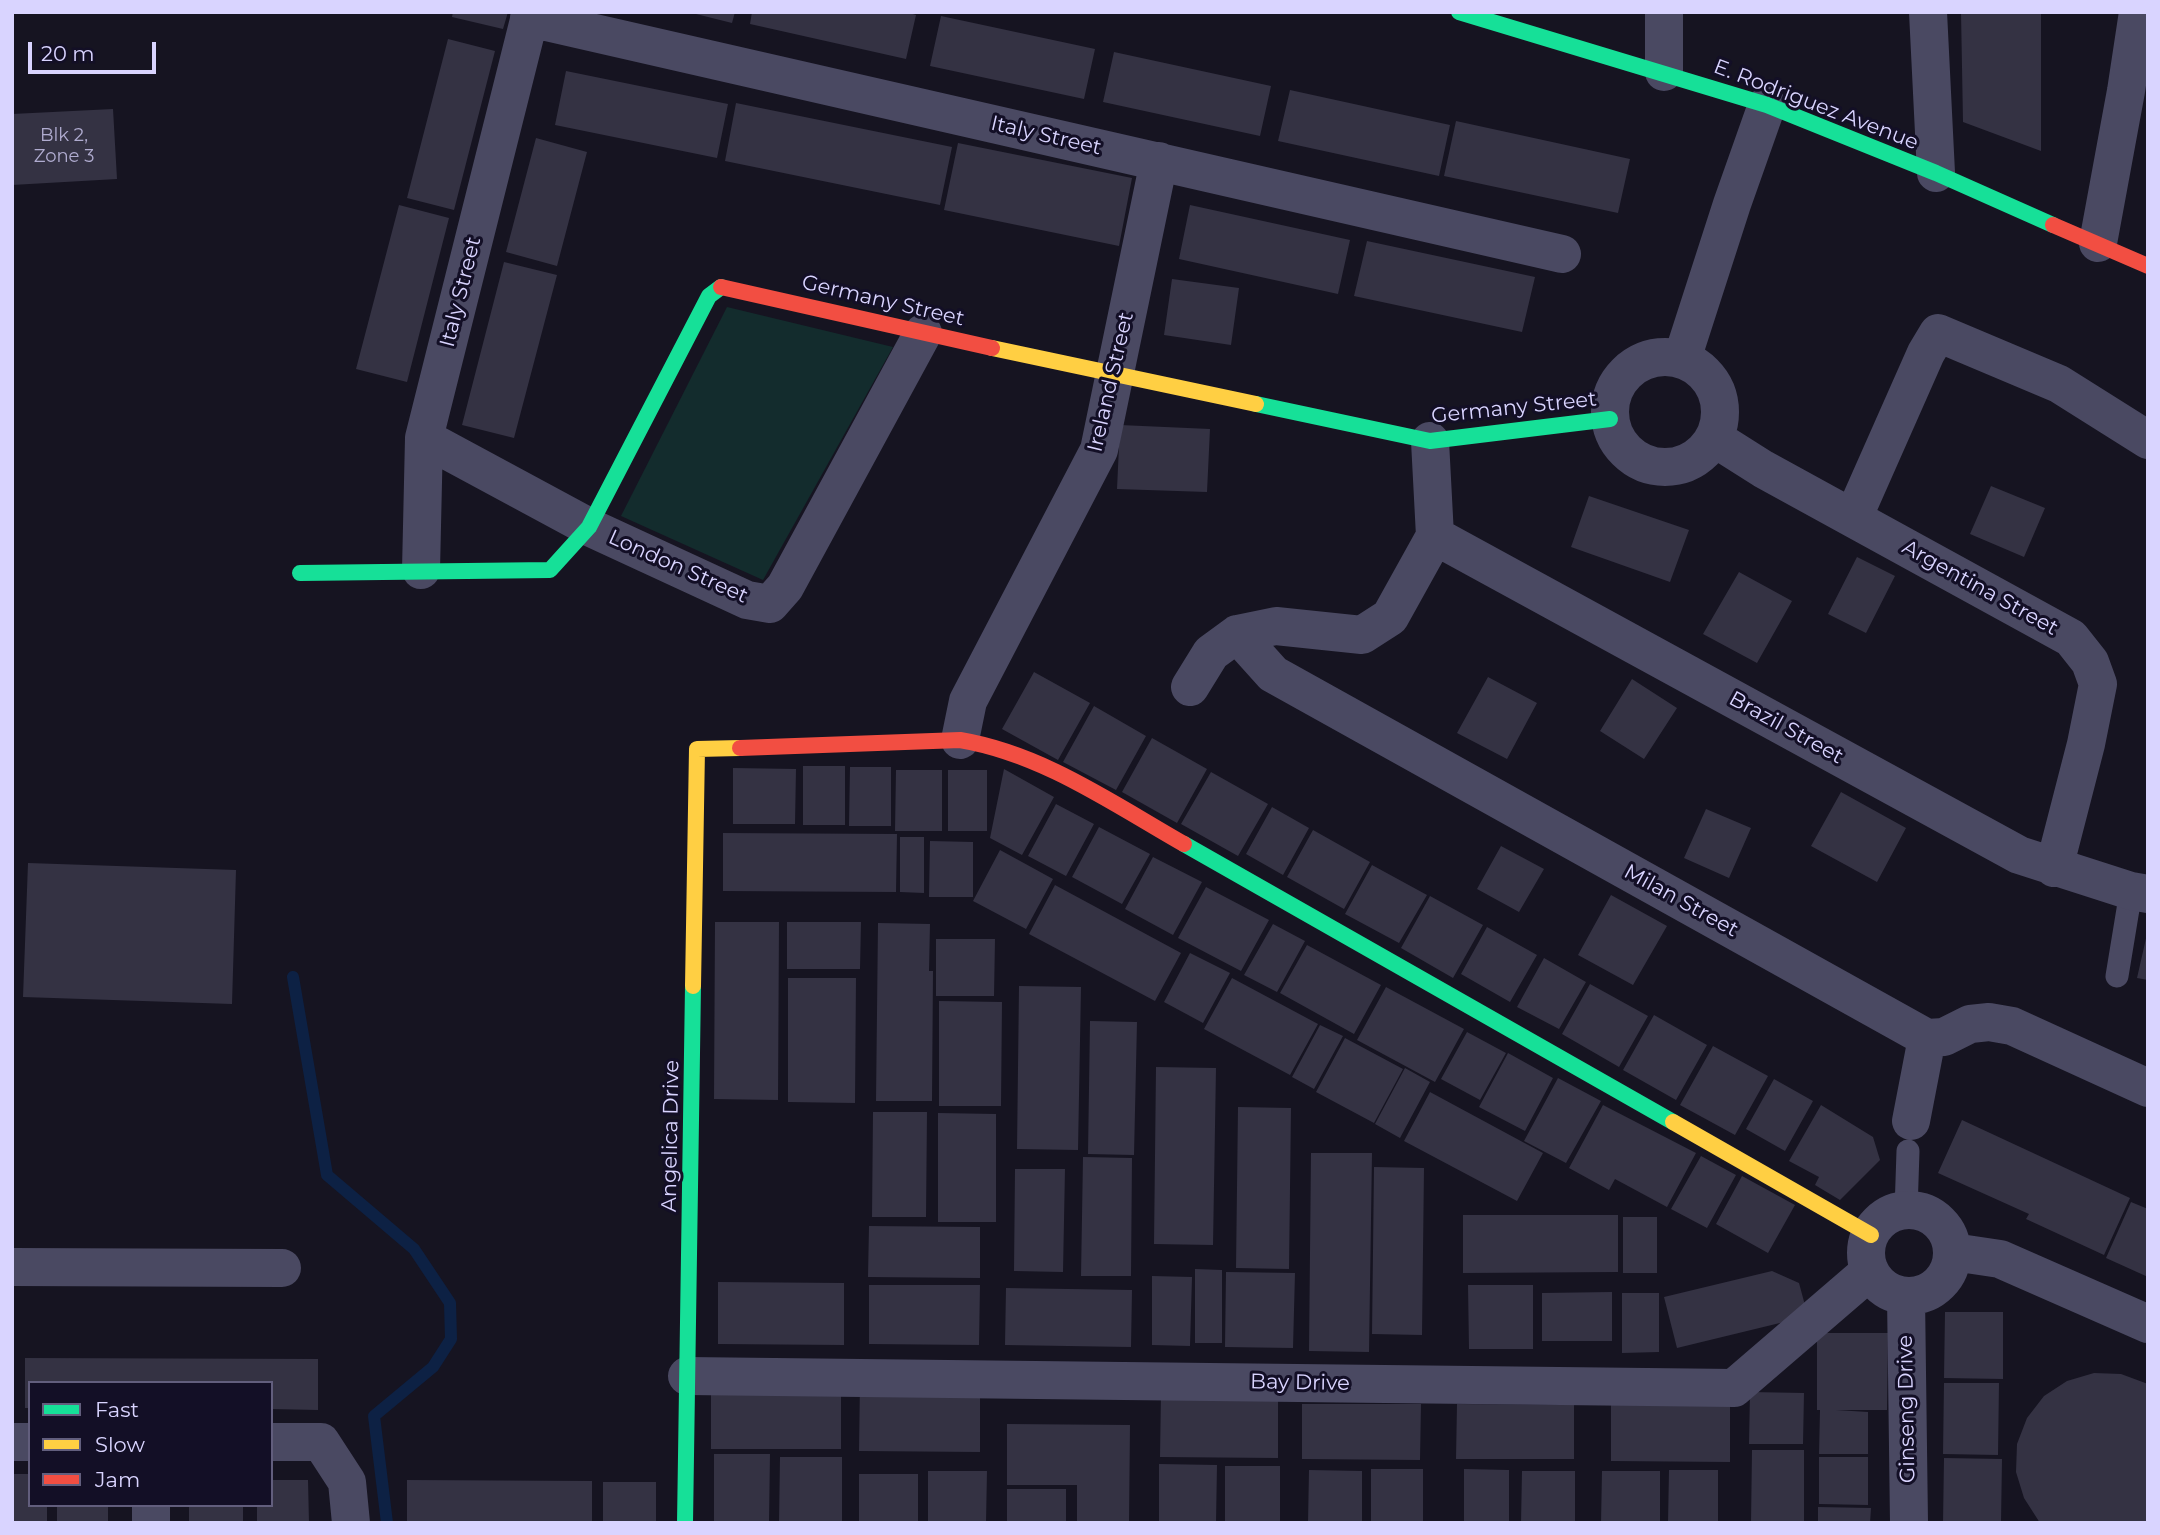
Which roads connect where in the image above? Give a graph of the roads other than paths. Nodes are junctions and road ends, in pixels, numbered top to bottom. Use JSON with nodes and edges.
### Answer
{"nodes":[{"id":1,"x":1459,"y":12,"type":"edge"},
{"id":2,"x":1664,"y":12,"type":"edge"},
{"id":3,"x":1928,"y":12,"type":"edge"},
{"id":4,"x":2138,"y":12,"type":"edge"},
{"id":5,"x":530,"y":15,"type":"edge"},
{"id":6,"x":1664,"y":72,"type":"junction"},
{"id":7,"x":1767,"y":105,"type":"junction"},
{"id":8,"x":1159,"y":161,"type":"junction"},
{"id":9,"x":1936,"y":173,"type":"junction"},
{"id":10,"x":2098,"y":243,"type":"junction"},
{"id":11,"x":1562,"y":254,"type":"dead end"},
{"id":12,"x":2148,"y":266,"type":"edge"},
{"id":13,"x":923,"y":333,"type":"junction"},
{"id":14,"x":1682,"y":359,"type":"junction"},
{"id":15,"x":1114,"y":372,"type":"junction"},
{"id":16,"x":1610,"y":419,"type":"junction"},
{"id":17,"x":424,"y":438,"type":"junction"},
{"id":18,"x":1714,"y":438,"type":"junction"},
{"id":19,"x":2148,"y":440,"type":"edge"},
{"id":20,"x":1430,"y":441,"type":"junction"},
{"id":21,"x":1853,"y":518,"type":"junction"},
{"id":22,"x":589,"y":527,"type":"junction"},
{"id":23,"x":1435,"y":536,"type":"junction"},
{"id":24,"x":421,"y":570,"type":"junction"},
{"id":25,"x":300,"y":573,"type":"dead end"},
{"id":26,"x":1237,"y":634,"type":"junction"},
{"id":27,"x":1190,"y":687,"type":"dead end"},
{"id":28,"x":960,"y":740,"type":"junction"},
{"id":29,"x":2054,"y":867,"type":"junction"},
{"id":30,"x":2139,"y":892,"type":"edge"},
{"id":31,"x":2117,"y":976,"type":"dead end"},
{"id":32,"x":1927,"y":1038,"type":"junction"},
{"id":33,"x":2148,"y":1088,"type":"edge"},
{"id":34,"x":1910,"y":1136,"type":"joint"},
{"id":35,"x":1906,"y":1211,"type":"junction"},
{"id":36,"x":1953,"y":1252,"type":"junction"},
{"id":37,"x":1870,"y":1253,"type":"junction"},
{"id":38,"x":12,"y":1266,"type":"edge"},
{"id":39,"x":282,"y":1268,"type":"dead end"},
{"id":40,"x":1906,"y":1296,"type":"junction"},
{"id":41,"x":2148,"y":1324,"type":"edge"},
{"id":42,"x":687,"y":1376,"type":"junction"},
{"id":43,"x":273,"y":1442,"type":"edge"},
{"id":44,"x":351,"y":1523,"type":"edge"},
{"id":45,"x":685,"y":1523,"type":"edge"},
{"id":46,"x":1909,"y":1523,"type":"edge"}],
"edges":[{"from":1,"to":6,"type":"street","name":"E. Rodriguez Avenue"},
{"from":2,"to":6,"type":"street"},
{"from":3,"to":9,"type":"street"},
{"from":4,"to":10,"type":"street"},
{"from":5,"to":8,"type":"street","name":"Italy Street"},
{"from":5,"to":17,"type":"street","name":"Italy Street"},
{"from":6,"to":7,"type":"street","name":"E. Rodriguez Avenue"},
{"from":7,"to":9,"type":"street","name":"E. Rodriguez Avenue"},
{"from":7,"to":14,"type":"street"},
{"from":8,"to":11,"type":"street","name":"Italy Street"},
{"from":8,"to":15,"type":"street","name":"Ireland Street"},
{"from":9,"to":10,"type":"street","name":"E. Rodriguez Avenue"},
{"from":10,"to":12,"type":"street","name":"E. Rodriguez Avenue"},
{"from":13,"to":15,"type":"street","name":"Germany Street"},
{"from":13,"to":22,"type":"street","name":"Germany Street"},
{"from":13,"to":22,"type":"street","name":"London Street"},
{"from":14,"to":16,"type":"street"},
{"from":14,"to":18,"type":"street"},
{"from":15,"to":20,"type":"street","name":"Germany Street"},
{"from":15,"to":28,"type":"street","name":"Ireland Street"},
{"from":16,"to":18,"type":"street"},
{"from":16,"to":20,"type":"street","name":"Germany Street"},
{"from":17,"to":22,"type":"street","name":"London Street"},
{"from":17,"to":24,"type":"street","name":"Italy Street"},
{"from":18,"to":21,"type":"street","name":"Argentina Street"},
{"from":19,"to":21,"type":"street"},
{"from":20,"to":23,"type":"street"},
{"from":21,"to":29,"type":"street","name":"Argentina Street"},
{"from":22,"to":24,"type":"street","name":"Germany Street"},
{"from":23,"to":26,"type":"street"},
{"from":23,"to":29,"type":"street","name":"Brazil Street"},
{"from":24,"to":25,"type":"street","name":"Germany Street"},
{"from":26,"to":27,"type":"street"},
{"from":26,"to":32,"type":"street","name":"Milan Street"},
{"from":28,"to":37,"type":"street"},
{"from":28,"to":42,"type":"street","name":"Angelica Drive"},
{"from":29,"to":30,"type":"street","name":"Brazil Street"},
{"from":30,"to":31,"type":"lane"},
{"from":32,"to":33,"type":"street"},
{"from":32,"to":34,"type":"street"},
{"from":34,"to":35,"type":"lane"},
{"from":35,"to":36,"type":"street"},
{"from":35,"to":37,"type":"street"},
{"from":36,"to":40,"type":"street"},
{"from":36,"to":41,"type":"street"},
{"from":37,"to":40,"type":"street"},
{"from":37,"to":42,"type":"street","name":"Bay Drive"},
{"from":38,"to":39,"type":"street"},
{"from":40,"to":46,"type":"street","name":"Ginseng Drive"},
{"from":42,"to":45,"type":"street","name":"Angelica Drive"},
{"from":43,"to":44,"type":"street"}]}
